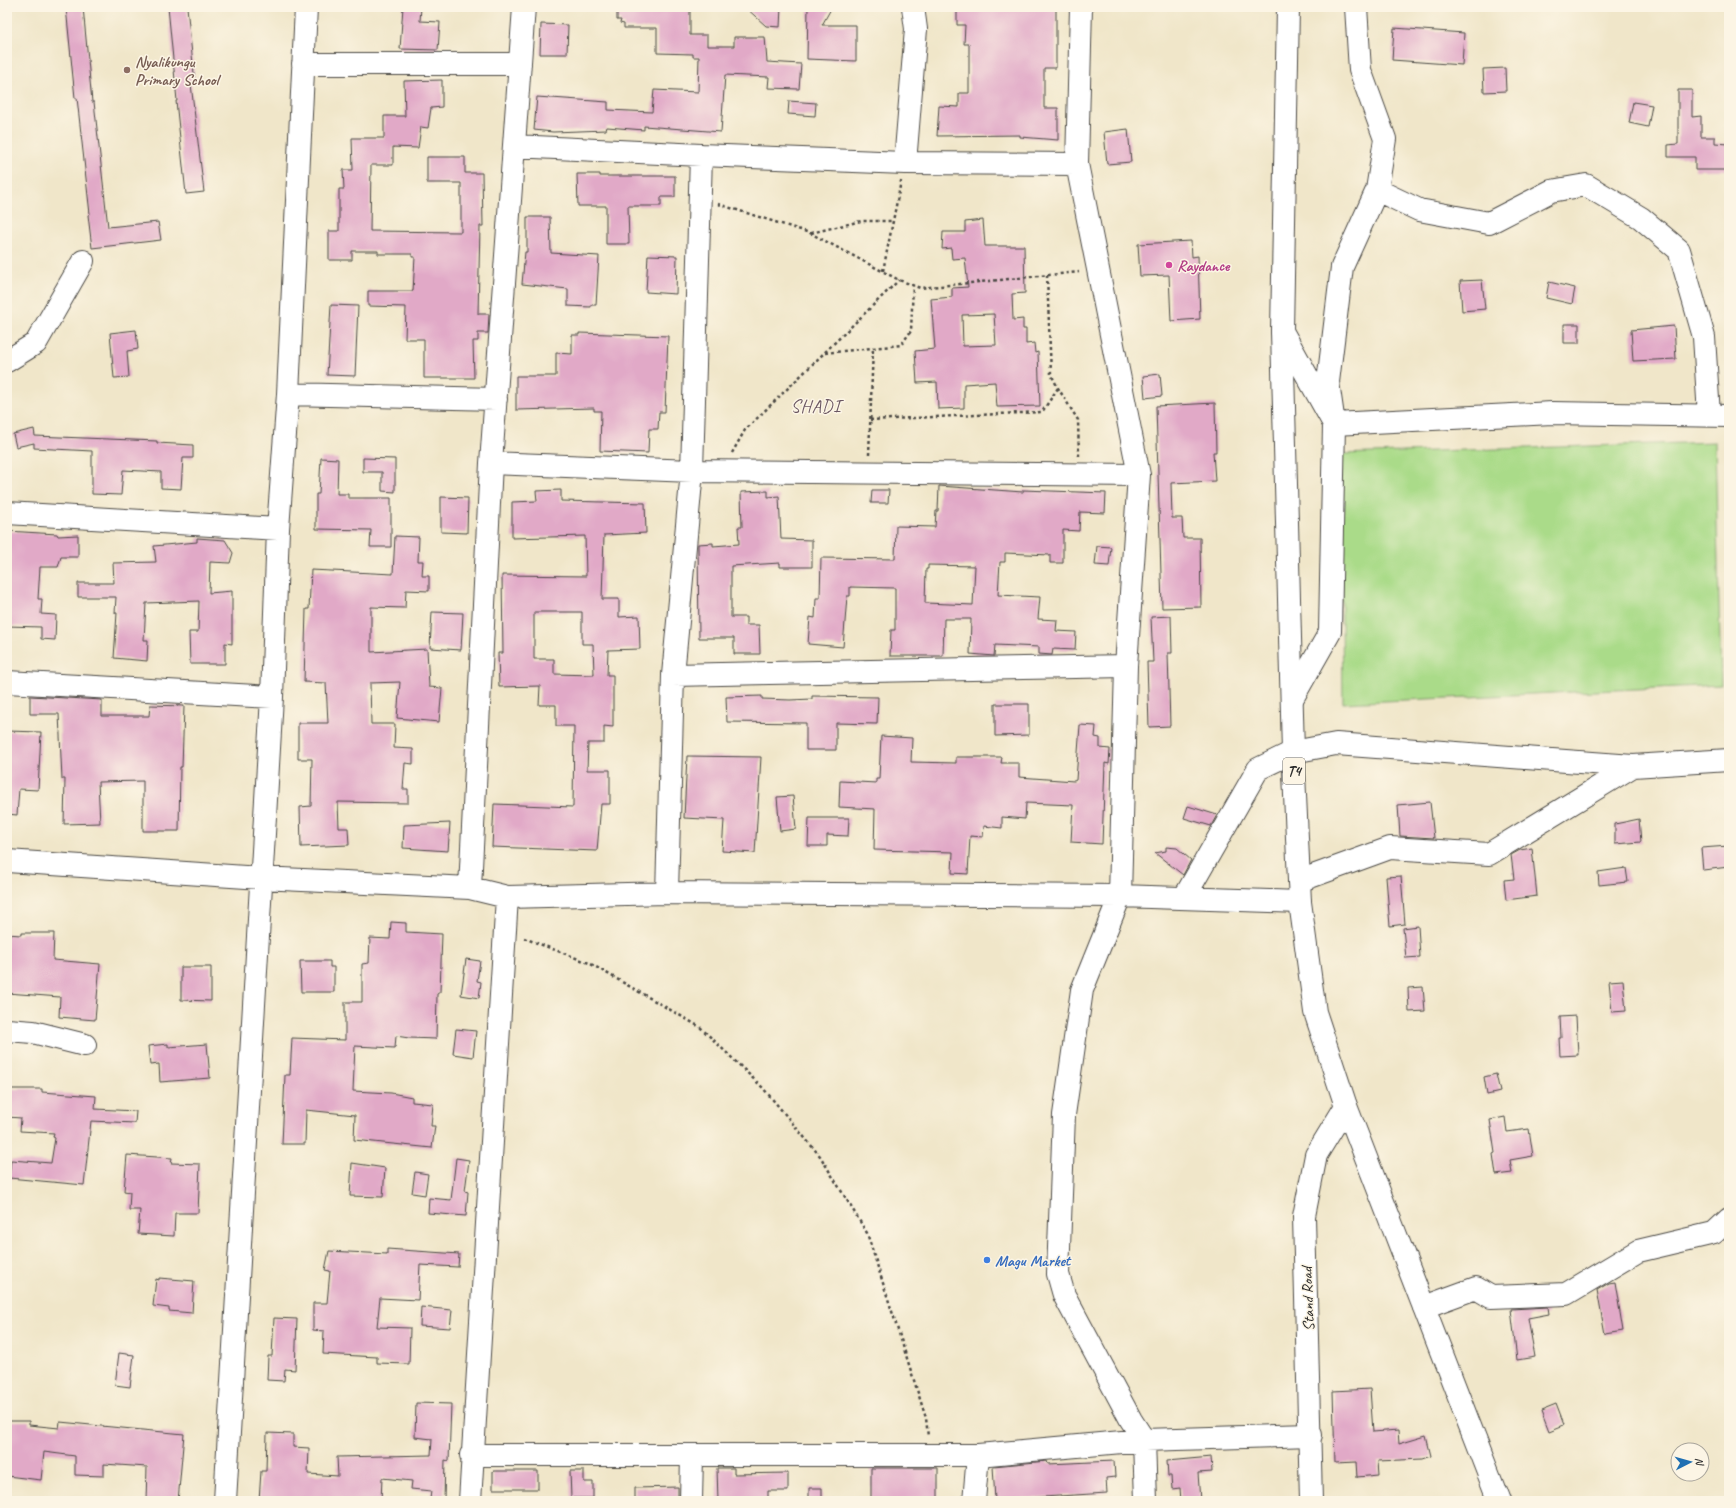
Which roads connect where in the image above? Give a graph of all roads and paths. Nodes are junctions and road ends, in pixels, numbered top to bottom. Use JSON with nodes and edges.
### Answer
{"nodes":[{"id":1,"x":306,"y":7,"type":"edge"},
{"id":2,"x":524,"y":7,"type":"edge"},
{"id":3,"x":914,"y":7,"type":"edge"},
{"id":4,"x":1081,"y":7,"type":"edge"},
{"id":5,"x":1288,"y":7,"type":"edge"},
{"id":6,"x":1356,"y":7,"type":"edge"},
{"id":7,"x":303,"y":64,"type":"junction"},
{"id":8,"x":520,"y":64,"type":"junction"},
{"id":9,"x":514,"y":146,"type":"junction"},
{"id":10,"x":701,"y":155,"type":"junction"},
{"id":11,"x":905,"y":163,"type":"junction"},
{"id":12,"x":1077,"y":164,"type":"junction"},
{"id":13,"x":1377,"y":190,"type":"junction"},
{"id":14,"x":700,"y":199,"type":"junction"},
{"id":15,"x":893,"y":221,"type":"junction"},
{"id":16,"x":810,"y":233,"type":"junction"},
{"id":17,"x":83,"y":261,"type":"dead end"},
{"id":18,"x":1098,"y":270,"type":"junction"},
{"id":19,"x":883,"y":271,"type":"junction"},
{"id":20,"x":1047,"y":275,"type":"junction"},
{"id":21,"x":899,"y":280,"type":"junction"},
{"id":22,"x":913,"y":285,"type":"junction"},
{"id":23,"x":1282,"y":331,"type":"junction"},
{"id":24,"x":873,"y":348,"type":"junction"},
{"id":25,"x":825,"y":353,"type":"junction"},
{"id":26,"x":7,"y":361,"type":"edge"},
{"id":27,"x":1058,"y":388,"type":"junction"},
{"id":28,"x":288,"y":394,"type":"junction"},
{"id":29,"x":496,"y":399,"type":"junction"},
{"id":30,"x":1719,"y":415,"type":"edge"},
{"id":31,"x":870,"y":420,"type":"junction"},
{"id":32,"x":1334,"y":424,"type":"junction"},
{"id":33,"x":491,"y":463,"type":"junction"},
{"id":34,"x":692,"y":470,"type":"junction"},
{"id":35,"x":721,"y":471,"type":"junction"},
{"id":36,"x":868,"y":472,"type":"junction"},
{"id":37,"x":1080,"y":475,"type":"junction"},
{"id":38,"x":1139,"y":475,"type":"junction"},
{"id":39,"x":7,"y":513,"type":"edge"},
{"id":40,"x":278,"y":529,"type":"junction"},
{"id":41,"x":1126,"y":666,"type":"junction"},
{"id":42,"x":673,"y":675,"type":"junction"},
{"id":43,"x":7,"y":682,"type":"edge"},
{"id":44,"x":272,"y":697,"type":"junction"},
{"id":45,"x":1292,"y":699,"type":"junction"},
{"id":46,"x":1293,"y":752,"type":"junction"},
{"id":47,"x":1729,"y":760,"type":"edge"},
{"id":48,"x":1633,"y":766,"type":"junction"},
{"id":49,"x":7,"y":861,"type":"edge"},
{"id":50,"x":261,"y":878,"type":"junction"},
{"id":51,"x":470,"y":888,"type":"junction"},
{"id":52,"x":1299,"y":891,"type":"junction"},
{"id":53,"x":667,"y":893,"type":"junction"},
{"id":54,"x":1120,"y":896,"type":"junction"},
{"id":55,"x":507,"y":897,"type":"junction"},
{"id":56,"x":1184,"y":898,"type":"junction"},
{"id":57,"x":505,"y":930,"type":"junction"},
{"id":58,"x":7,"y":1030,"type":"edge"},
{"id":59,"x":85,"y":1045,"type":"dead end"},
{"id":60,"x":1346,"y":1106,"type":"junction"},
{"id":61,"x":1729,"y":1219,"type":"edge"},
{"id":62,"x":1424,"y":1307,"type":"junction"},
{"id":63,"x":1311,"y":1435,"type":"junction"},
{"id":64,"x":1144,"y":1440,"type":"junction"},
{"id":65,"x":978,"y":1454,"type":"junction"},
{"id":66,"x":471,"y":1455,"type":"junction"},
{"id":67,"x":692,"y":1455,"type":"junction"},
{"id":68,"x":930,"y":1456,"type":"junction"},
{"id":69,"x":225,"y":1501,"type":"edge"},
{"id":70,"x":470,"y":1501,"type":"edge"},
{"id":71,"x":691,"y":1501,"type":"edge"},
{"id":72,"x":974,"y":1501,"type":"edge"},
{"id":73,"x":1146,"y":1501,"type":"edge"},
{"id":74,"x":1311,"y":1501,"type":"edge"},
{"id":75,"x":1499,"y":1501,"type":"edge"}],
"edges":[{"from":1,"to":7,"type":"main road"},
{"from":2,"to":8,"type":"main road"},
{"from":3,"to":11,"type":"main road"},
{"from":4,"to":12,"type":"main road"},
{"from":5,"to":23,"type":"main road","number":"T4"},
{"from":6,"to":13,"type":"main road"},
{"from":7,"to":8,"type":"main road"},
{"from":7,"to":28,"type":"main road"},
{"from":8,"to":9,"type":"main road"},
{"from":9,"to":10,"type":"main road"},
{"from":9,"to":29,"type":"main road"},
{"from":10,"to":11,"type":"main road"},
{"from":10,"to":14,"type":"main road"},
{"from":11,"to":12,"type":"main road"},
{"from":11,"to":15,"type":"path"},
{"from":12,"to":18,"type":"main road"},
{"from":13,"to":30,"type":"main road"},
{"from":13,"to":32,"type":"main road"},
{"from":14,"to":16,"type":"path"},
{"from":14,"to":34,"type":"main road"},
{"from":15,"to":16,"type":"path"},
{"from":15,"to":19,"type":"path"},
{"from":16,"to":19,"type":"path"},
{"from":17,"to":26,"type":"main road"},
{"from":18,"to":20,"type":"path"},
{"from":18,"to":38,"type":"main road"},
{"from":19,"to":21,"type":"path"},
{"from":20,"to":22,"type":"path"},
{"from":20,"to":27,"type":"path"},
{"from":21,"to":22,"type":"path"},
{"from":21,"to":25,"type":"path"},
{"from":22,"to":24,"type":"path"},
{"from":23,"to":32,"type":"main road"},
{"from":23,"to":45,"type":"main road","number":"T4"},
{"from":24,"to":25,"type":"path"},
{"from":24,"to":31,"type":"path"},
{"from":25,"to":35,"type":"path"},
{"from":27,"to":31,"type":"path"},
{"from":27,"to":37,"type":"path"},
{"from":28,"to":29,"type":"main road"},
{"from":28,"to":40,"type":"main road"},
{"from":29,"to":33,"type":"main road"},
{"from":30,"to":32,"type":"main road"},
{"from":31,"to":36,"type":"path"},
{"from":32,"to":45,"type":"main road"},
{"from":33,"to":34,"type":"main road"},
{"from":33,"to":51,"type":"main road"},
{"from":34,"to":35,"type":"main road"},
{"from":34,"to":42,"type":"main road"},
{"from":35,"to":36,"type":"main road"},
{"from":36,"to":37,"type":"main road"},
{"from":37,"to":38,"type":"main road"},
{"from":38,"to":41,"type":"main road"},
{"from":39,"to":40,"type":"main road"},
{"from":40,"to":44,"type":"main road"},
{"from":41,"to":42,"type":"main road"},
{"from":41,"to":54,"type":"main road"},
{"from":42,"to":53,"type":"main road"},
{"from":43,"to":44,"type":"main road"},
{"from":44,"to":50,"type":"main road"},
{"from":45,"to":46,"type":"main road","number":"T4"},
{"from":46,"to":48,"type":"main road"},
{"from":46,"to":52,"type":"main road","number":"T4"},
{"from":46,"to":56,"type":"main road"},
{"from":47,"to":48,"type":"main road"},
{"from":48,"to":52,"type":"main road"},
{"from":49,"to":50,"type":"main road"},
{"from":50,"to":51,"type":"main road"},
{"from":50,"to":69,"type":"main road"},
{"from":51,"to":55,"type":"main road"},
{"from":52,"to":56,"type":"main road"},
{"from":52,"to":60,"type":"main road","number":"T4"},
{"from":53,"to":54,"type":"main road"},
{"from":53,"to":55,"type":"main road"},
{"from":54,"to":56,"type":"main road"},
{"from":54,"to":64,"type":"main road"},
{"from":55,"to":57,"type":"main road"},
{"from":57,"to":66,"type":"main road"},
{"from":57,"to":68,"type":"path"},
{"from":58,"to":59,"type":"main road"},
{"from":60,"to":62,"type":"main road","number":"T4"},
{"from":60,"to":63,"type":"main road","name":"Stand Road"},
{"from":61,"to":62,"type":"main road"},
{"from":62,"to":75,"type":"main road","number":"T4"},
{"from":63,"to":64,"type":"main road"},
{"from":63,"to":74,"type":"main road","name":"Stand Road"},
{"from":64,"to":65,"type":"main road"},
{"from":64,"to":73,"type":"main road"},
{"from":65,"to":68,"type":"main road"},
{"from":65,"to":72,"type":"main road"},
{"from":66,"to":67,"type":"main road"},
{"from":66,"to":70,"type":"main road"},
{"from":67,"to":68,"type":"main road"},
{"from":67,"to":71,"type":"main road"}]}
